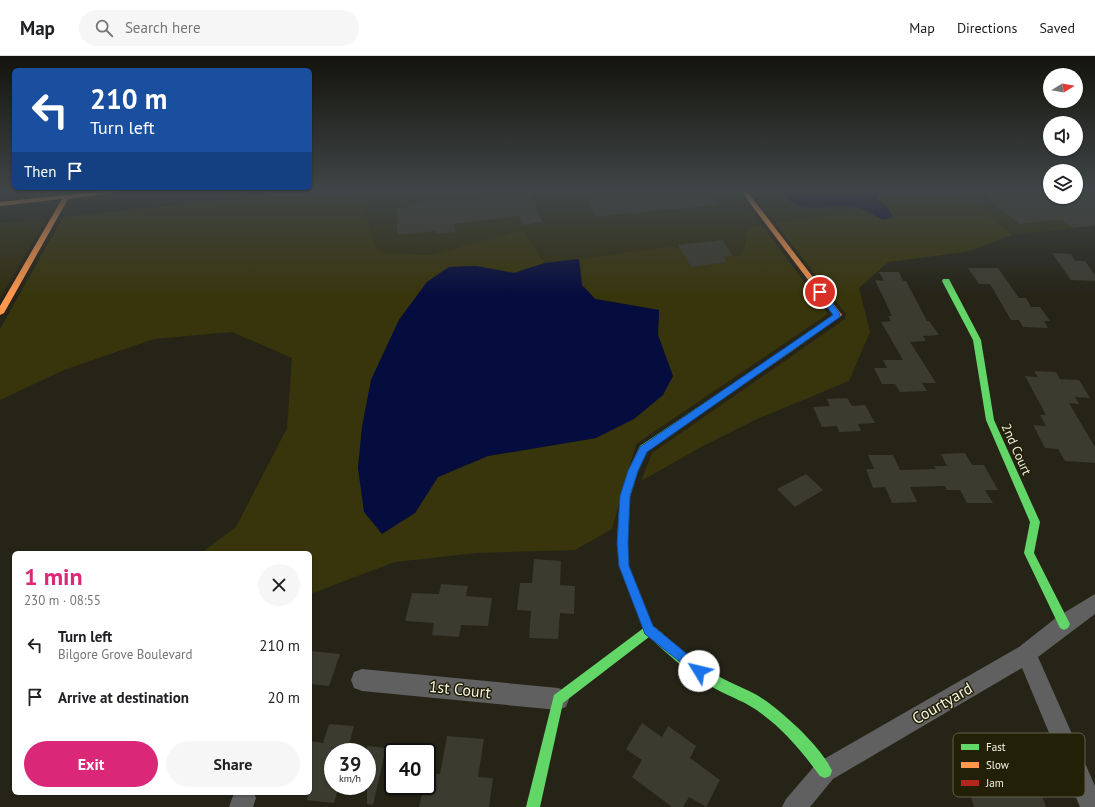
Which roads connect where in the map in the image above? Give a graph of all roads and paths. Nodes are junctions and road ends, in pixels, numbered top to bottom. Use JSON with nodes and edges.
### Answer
{"nodes":[{"id":1,"x":50,"y":225,"type":"edge"},
{"id":2,"x":769,"y":225,"type":"edge"},
{"id":3,"x":946,"y":282,"type":"dead end"},
{"id":4,"x":0,"y":313,"type":"edge"},
{"id":5,"x":1095,"y":603,"type":"edge"},
{"id":6,"x":1064,"y":624,"type":"junction"},
{"id":7,"x":649,"y":630,"type":"junction"},
{"id":8,"x":1026,"y":654,"type":"junction"},
{"id":9,"x":362,"y":680,"type":"dead end"},
{"id":10,"x":558,"y":699,"type":"junction"},
{"id":11,"x":1060,"y":733,"type":"edge"},
{"id":12,"x":825,"y":771,"type":"junction"},
{"id":13,"x":1085,"y":791,"type":"edge"},
{"id":14,"x":533,"y":807,"type":"edge"},
{"id":15,"x":794,"y":807,"type":"edge"},
{"id":16,"x":1092,"y":807,"type":"edge"}],
"edges":[{"from":1,"to":4,"type":"main road"},
{"from":2,"to":7,"type":"main road"},
{"from":3,"to":6,"type":"main road","name":"2nd Court"},
{"from":5,"to":6,"type":"street","name":"Courtyard"},
{"from":6,"to":8,"type":"street","name":"Courtyard"},
{"from":7,"to":10,"type":"main road"},
{"from":7,"to":12,"type":"main road"},
{"from":8,"to":11,"type":"street"},
{"from":8,"to":12,"type":"street","name":"Courtyard"},
{"from":9,"to":10,"type":"street","name":"1st Court"},
{"from":10,"to":14,"type":"main road"},
{"from":12,"to":15,"type":"street","name":"Courtyard"},
{"from":13,"to":16,"type":"street"}]}
